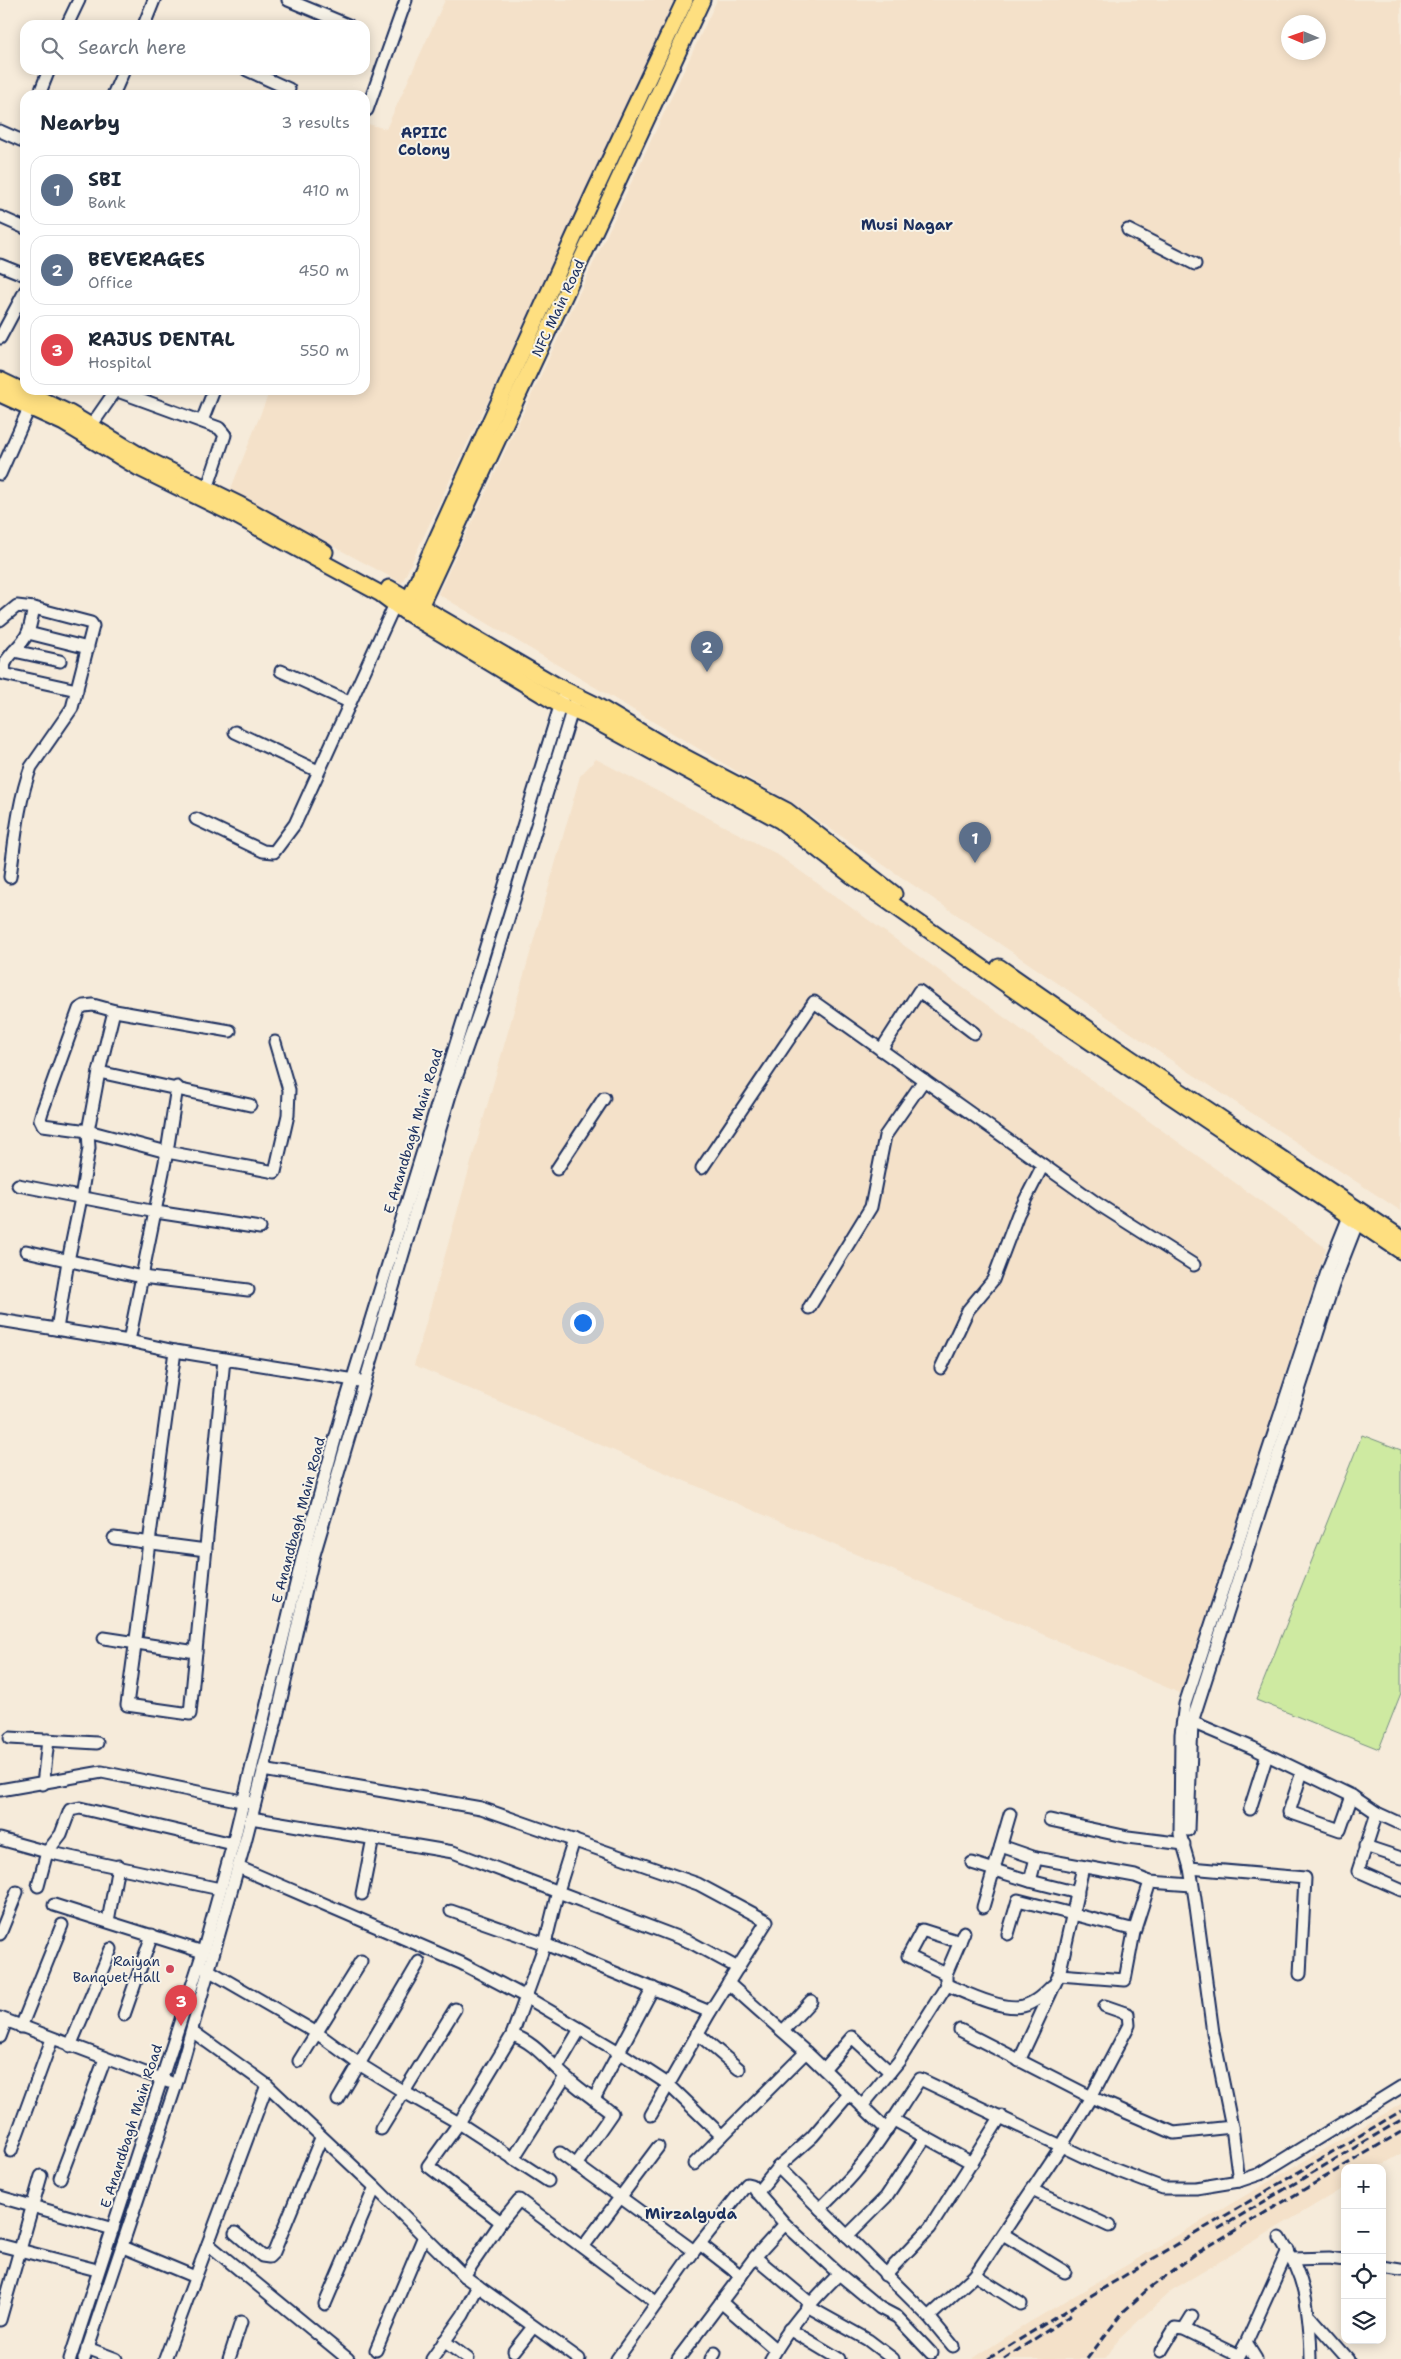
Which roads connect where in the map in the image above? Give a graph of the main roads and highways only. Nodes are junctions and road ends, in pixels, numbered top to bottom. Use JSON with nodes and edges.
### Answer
{"nodes":[{"id":1,"x":685,"y":0,"type":"edge"},
{"id":2,"x":702,"y":0,"type":"edge"},
{"id":3,"x":0,"y":380,"type":"edge"},
{"id":4,"x":20,"y":390,"type":"edge"},
{"id":5,"x":0,"y":394,"type":"edge"},
{"id":6,"x":30,"y":395,"type":"edge"},
{"id":7,"x":409,"y":608,"type":"junction"},
{"id":8,"x":1154,"y":1080,"type":"junction"},
{"id":9,"x":1355,"y":1214,"type":"junction"},
{"id":10,"x":1401,"y":1238,"type":"edge"},
{"id":11,"x":1401,"y":1251,"type":"edge"}],
"edges":[{"from":1,"to":7,"type":"main road","name":"NFC Main Road"},
{"from":2,"to":7,"type":"main road","name":"NFC Main Road"},
{"from":3,"to":4,"type":"main road"},
{"from":5,"to":7,"type":"main road"},
{"from":6,"to":7,"type":"main road"},
{"from":7,"to":8,"type":"main road"},
{"from":7,"to":8,"type":"main road"},
{"from":8,"to":9,"type":"main road"},
{"from":9,"to":10,"type":"main road"},
{"from":9,"to":11,"type":"main road"}]}
